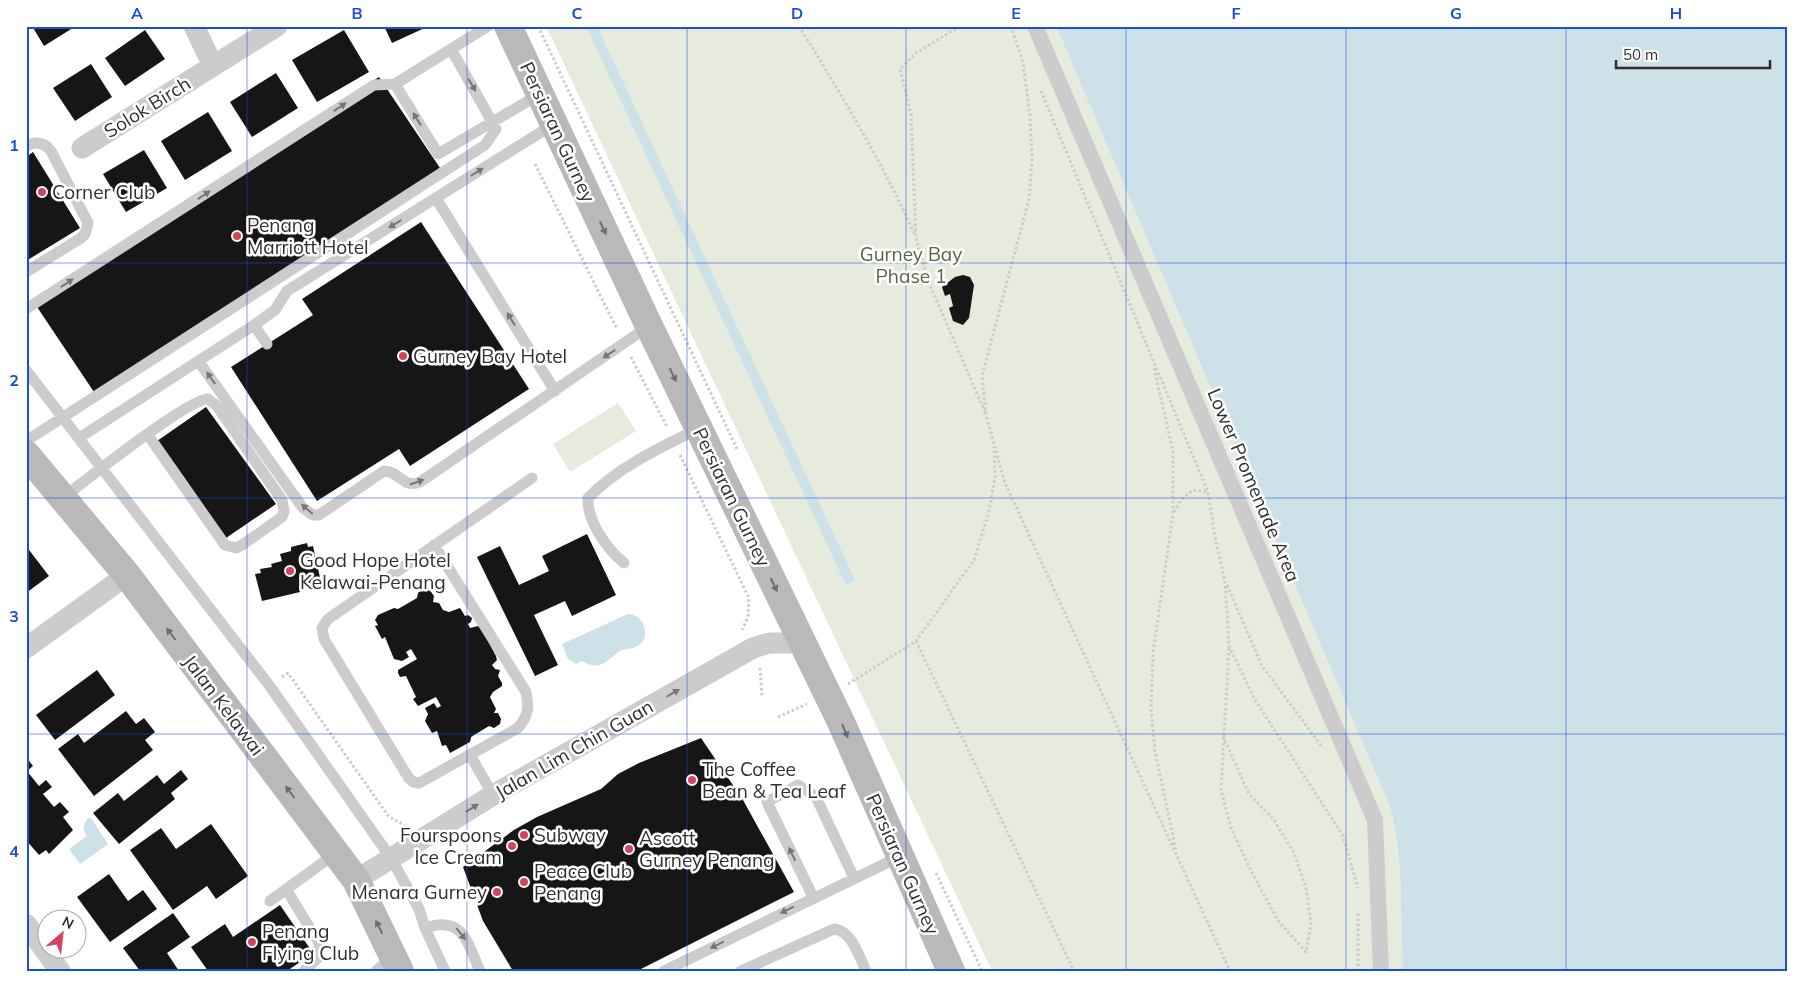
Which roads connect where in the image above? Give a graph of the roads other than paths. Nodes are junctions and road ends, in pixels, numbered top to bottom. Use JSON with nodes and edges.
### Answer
{"nodes":[{"id":1,"x":194,"y":26,"type":"edge"},
{"id":2,"x":277,"y":26,"type":"edge"},
{"id":3,"x":488,"y":26,"type":"edge"},
{"id":4,"x":508,"y":26,"type":"edge"},
{"id":5,"x":1035,"y":26,"type":"edge"},
{"id":6,"x":451,"y":49,"type":"junction"},
{"id":7,"x":213,"y":66,"type":"junction"},
{"id":8,"x":395,"y":84,"type":"junction"},
{"id":9,"x":540,"y":94,"type":"junction"},
{"id":10,"x":494,"y":121,"type":"junction"},
{"id":11,"x":554,"y":124,"type":"junction"},
{"id":12,"x":26,"y":146,"type":"edge"},
{"id":13,"x":82,"y":148,"type":"dead end"},
{"id":14,"x":436,"y":198,"type":"junction"},
{"id":15,"x":26,"y":272,"type":"edge"},
{"id":16,"x":26,"y":309,"type":"edge"},
{"id":17,"x":254,"y":325,"type":"junction"},
{"id":18,"x":649,"y":326,"type":"junction"},
{"id":19,"x":266,"y":344,"type":"dead end"},
{"id":20,"x":199,"y":362,"type":"junction"},
{"id":21,"x":26,"y":370,"type":"edge"},
{"id":22,"x":555,"y":391,"type":"junction"},
{"id":23,"x":64,"y":418,"type":"junction"},
{"id":24,"x":700,"y":428,"type":"junction"},
{"id":25,"x":148,"y":435,"type":"junction"},
{"id":26,"x":79,"y":438,"type":"junction"},
{"id":27,"x":26,"y":441,"type":"edge"},
{"id":28,"x":26,"y":454,"type":"edge"},
{"id":29,"x":103,"y":468,"type":"junction"},
{"id":30,"x":532,"y":478,"type":"dead end"},
{"id":31,"x":64,"y":497,"type":"junction"},
{"id":32,"x":434,"y":545,"type":"junction"},
{"id":33,"x":624,"y":563,"type":"dead end"},
{"id":34,"x":127,"y":575,"type":"junction"},
{"id":35,"x":802,"y":643,"type":"junction"},
{"id":36,"x":26,"y":648,"type":"edge"},
{"id":37,"x":470,"y":755,"type":"junction"},
{"id":38,"x":493,"y":795,"type":"junction"},
{"id":39,"x":336,"y":853,"type":"junction"},
{"id":40,"x":899,"y":857,"type":"junction"},
{"id":41,"x":391,"y":858,"type":"junction"},
{"id":42,"x":854,"y":878,"type":"junction"},
{"id":43,"x":356,"y":880,"type":"junction"},
{"id":44,"x":286,"y":889,"type":"junction"},
{"id":45,"x":813,"y":898,"type":"junction"},
{"id":46,"x":270,"y":901,"type":"dead end"},
{"id":47,"x":26,"y":924,"type":"edge"},
{"id":48,"x":425,"y":928,"type":"junction"},
{"id":49,"x":390,"y":966,"type":"edge"},
{"id":50,"x":60,"y":971,"type":"edge"},
{"id":51,"x":304,"y":971,"type":"edge"},
{"id":52,"x":445,"y":971,"type":"edge"},
{"id":53,"x":480,"y":971,"type":"edge"},
{"id":54,"x":664,"y":971,"type":"edge"},
{"id":55,"x":741,"y":971,"type":"edge"},
{"id":56,"x":866,"y":971,"type":"edge"},
{"id":57,"x":951,"y":971,"type":"edge"},
{"id":58,"x":1381,"y":971,"type":"edge"}],
"edges":[{"from":1,"to":7,"type":"street"},
{"from":2,"to":7,"type":"street","name":"Solok Birch"},
{"from":3,"to":6,"type":"lane"},
{"from":4,"to":9,"type":"main road","name":"Persiaran Gurney"},
{"from":5,"to":58,"type":"street","name":"Lower Promenade Area"},
{"from":6,"to":8,"type":"lane"},
{"from":6,"to":10,"type":"lane","one_way":true},
{"from":7,"to":13,"type":"street","name":"Solok Birch"},
{"from":10,"to":8,"type":"lane","one_way":true},
{"from":16,"to":8,"type":"lane","one_way":true},
{"from":9,"to":10,"type":"lane"},
{"from":9,"to":11,"type":"main road","name":"Persiaran Gurney"},
{"from":10,"to":23,"type":"lane"},
{"from":14,"to":11,"type":"lane","one_way":true},
{"from":11,"to":18,"type":"main road","name":"Persiaran Gurney","one_way":true},
{"from":12,"to":15,"type":"lane"},
{"from":14,"to":17,"type":"lane","one_way":true},
{"from":22,"to":14,"type":"lane","one_way":true},
{"from":17,"to":19,"type":"lane"},
{"from":17,"to":20,"type":"lane"},
{"from":18,"to":22,"type":"lane","one_way":true},
{"from":18,"to":24,"type":"main road","name":"Persiaran Gurney","one_way":true},
{"from":20,"to":22,"type":"lane"},
{"from":20,"to":26,"type":"lane"},
{"from":21,"to":23,"type":"lane"},
{"from":23,"to":26,"type":"lane"},
{"from":23,"to":27,"type":"lane"},
{"from":24,"to":33,"type":"lane"},
{"from":24,"to":35,"type":"main road","name":"Persiaran Gurney","one_way":true},
{"from":25,"to":25,"type":"lane"},
{"from":25,"to":29,"type":"lane"},
{"from":26,"to":29,"type":"lane"},
{"from":28,"to":31,"type":"main road","name":"Jalan Kelawai"},
{"from":29,"to":31,"type":"lane"},
{"from":29,"to":41,"type":"lane"},
{"from":30,"to":32,"type":"lane"},
{"from":31,"to":34,"type":"main road","name":"Jalan Kelawai"},
{"from":32,"to":37,"type":"lane"},
{"from":32,"to":37,"type":"lane"},
{"from":34,"to":36,"type":"street"},
{"from":39,"to":34,"type":"main road","name":"Jalan Kelawai","one_way":true},
{"from":38,"to":35,"type":"street","name":"Jalan Lim Chin Guan","one_way":true},
{"from":35,"to":40,"type":"main road","name":"Persiaran Gurney","one_way":true},
{"from":37,"to":38,"type":"lane"},
{"from":41,"to":38,"type":"street","name":"Jalan Lim Chin Guan","one_way":true},
{"from":39,"to":43,"type":"main road","name":"Jalan Kelawai"},
{"from":39,"to":44,"type":"lane"},
{"from":40,"to":42,"type":"lane"},
{"from":40,"to":57,"type":"main road","name":"Persiaran Gurney"},
{"from":41,"to":43,"type":"street","name":"Jalan Lim Chin Guan"},
{"from":41,"to":48,"type":"lane"},
{"from":42,"to":45,"type":"lane"},
{"from":45,"to":42,"type":"lane","one_way":true},
{"from":49,"to":43,"type":"main road","name":"Jalan Kelawai","one_way":true},
{"from":44,"to":46,"type":"lane"},
{"from":44,"to":51,"type":"lane"},
{"from":45,"to":54,"type":"lane","one_way":true},
{"from":47,"to":50,"type":"street"},
{"from":48,"to":52,"type":"lane"},
{"from":48,"to":53,"type":"lane","one_way":true},
{"from":55,"to":56,"type":"lane"}]}
